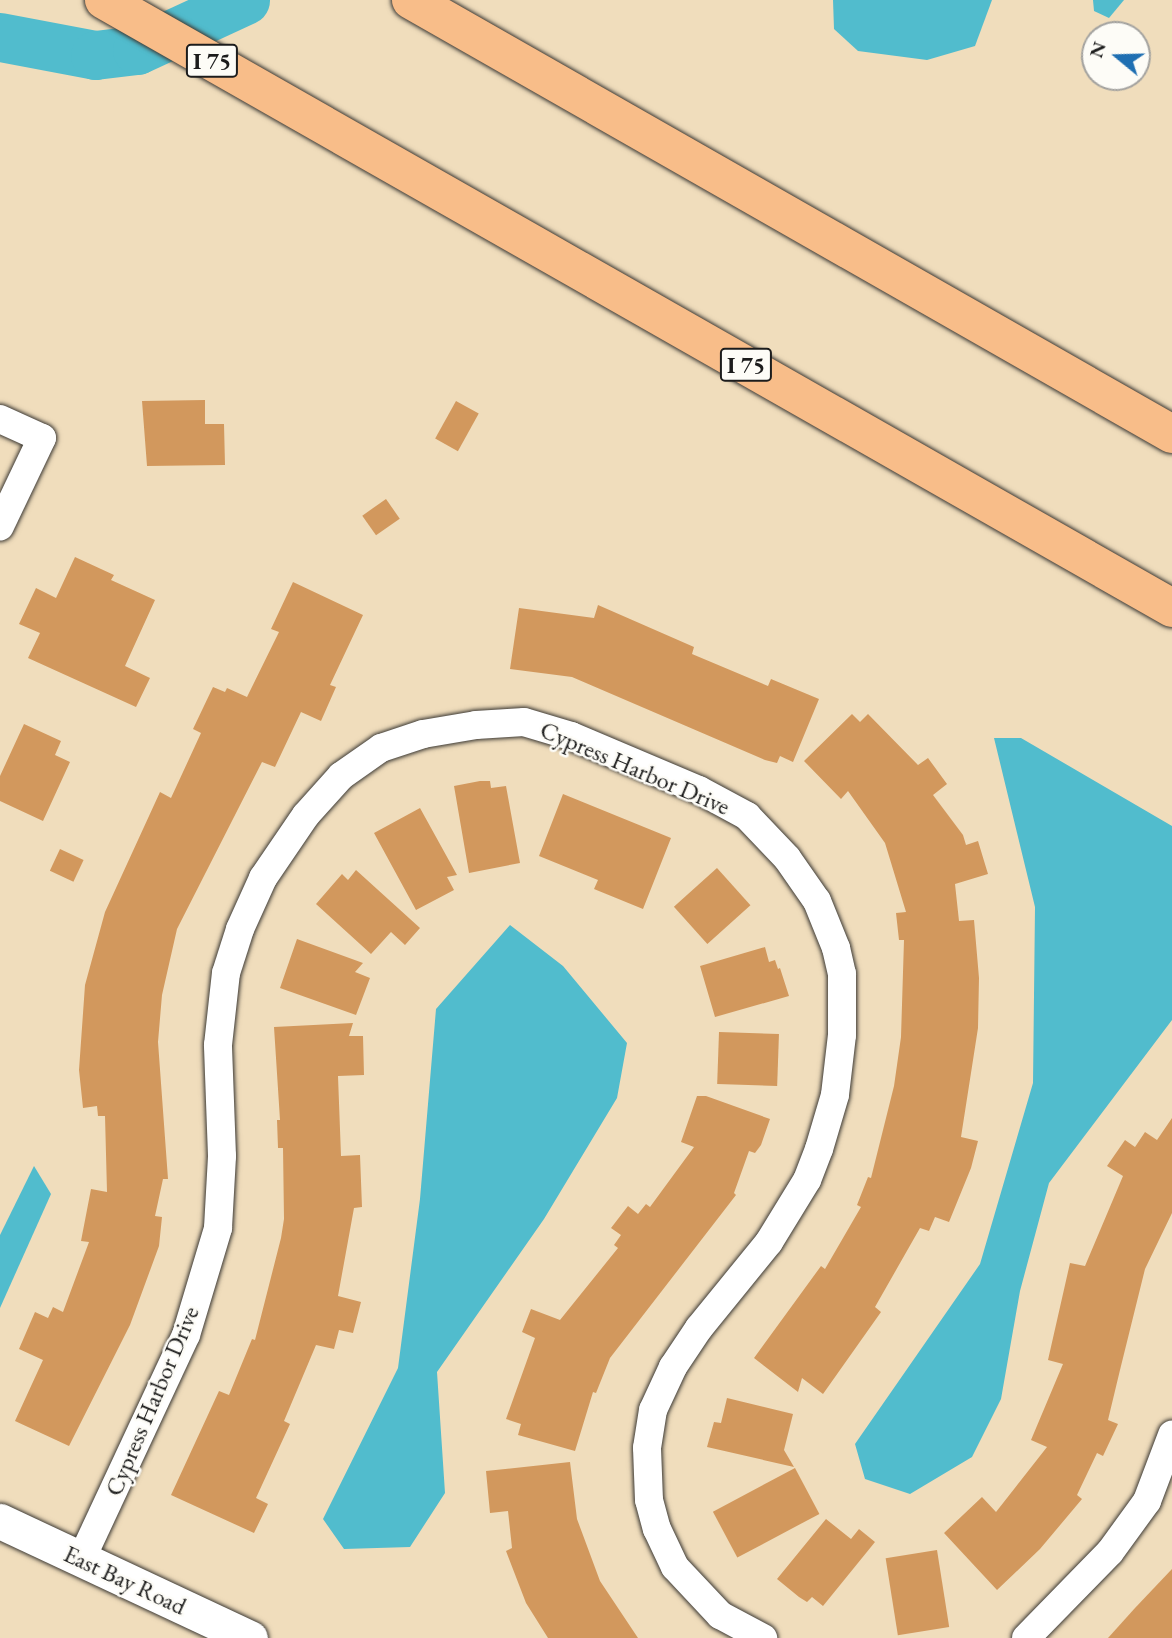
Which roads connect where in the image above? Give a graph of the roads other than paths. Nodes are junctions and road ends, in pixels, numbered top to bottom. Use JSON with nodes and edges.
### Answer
{"nodes":[{"id":1,"x":104,"y":0,"type":"edge"},
{"id":2,"x":411,"y":0,"type":"edge"},
{"id":3,"x":0,"y":419,"type":"edge"},
{"id":4,"x":1172,"y":433,"type":"edge"},
{"id":5,"x":0,"y":526,"type":"edge"},
{"id":6,"x":1172,"y":608,"type":"edge"},
{"id":7,"x":1172,"y":1435,"type":"edge"},
{"id":8,"x":0,"y":1521,"type":"edge"},
{"id":9,"x":81,"y":1560,"type":"junction"},
{"id":10,"x":250,"y":1638,"type":"edge"},
{"id":11,"x":763,"y":1638,"type":"edge"},
{"id":12,"x":1026,"y":1638,"type":"edge"}],
"edges":[{"from":1,"to":6,"type":"highway","number":"I 75"},
{"from":2,"to":4,"type":"highway"},
{"from":3,"to":5,"type":"street"},
{"from":7,"to":12,"type":"street"},
{"from":8,"to":9,"type":"street","name":"East Bay Road"},
{"from":9,"to":10,"type":"street","name":"East Bay Road"},
{"from":9,"to":11,"type":"street","name":"Cypress Harbor Drive"}]}
